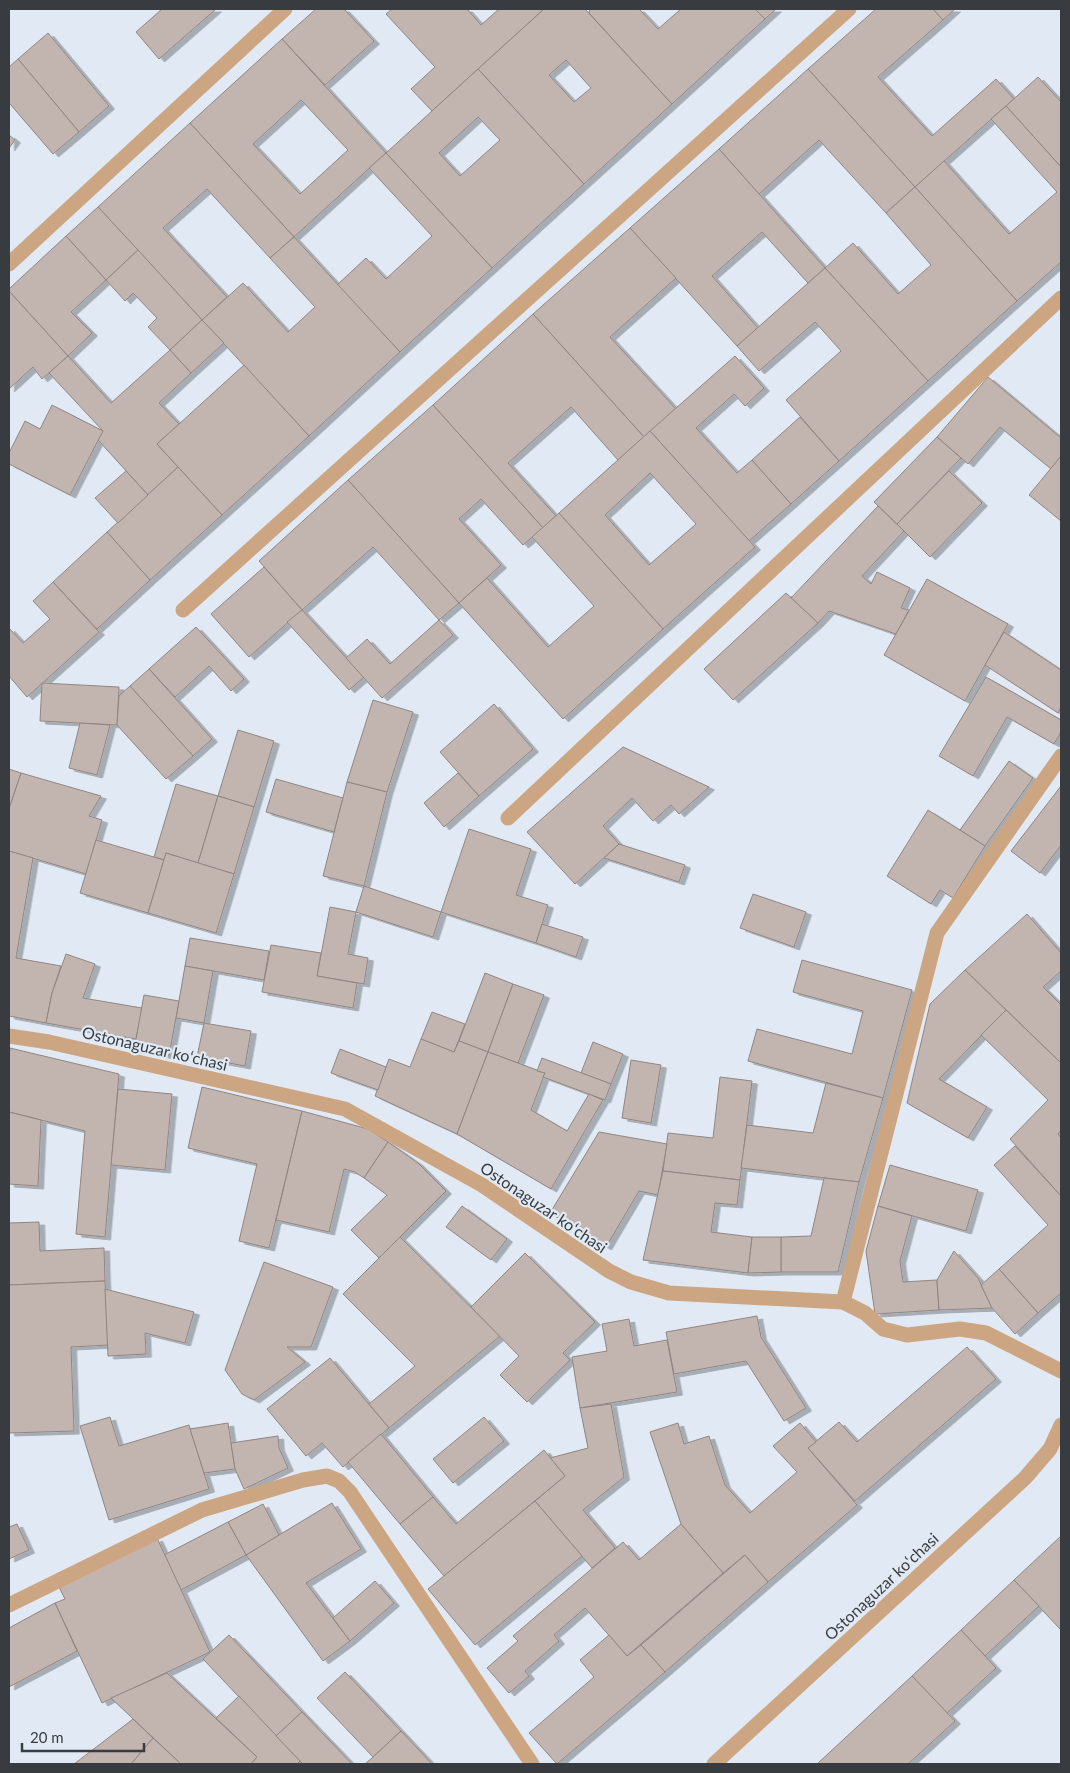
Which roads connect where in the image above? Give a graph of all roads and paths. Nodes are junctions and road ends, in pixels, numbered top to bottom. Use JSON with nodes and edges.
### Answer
{"nodes":[{"id":1,"x":285,"y":9,"type":"edge"},
{"id":2,"x":849,"y":9,"type":"edge"},
{"id":3,"x":9,"y":264,"type":"edge"},
{"id":4,"x":1061,"y":298,"type":"edge"},
{"id":5,"x":183,"y":610,"type":"dead end"},
{"id":6,"x":1061,"y":756,"type":"edge"},
{"id":7,"x":508,"y":818,"type":"dead end"},
{"id":8,"x":9,"y":1036,"type":"edge"},
{"id":9,"x":843,"y":1302,"type":"junction"},
{"id":10,"x":1061,"y":1371,"type":"edge"},
{"id":11,"x":1061,"y":1425,"type":"edge"},
{"id":12,"x":9,"y":1605,"type":"edge"},
{"id":13,"x":532,"y":1764,"type":"edge"},
{"id":14,"x":714,"y":1764,"type":"edge"}],
"edges":[{"from":1,"to":3,"type":"street"},
{"from":2,"to":5,"type":"street"},
{"from":4,"to":7,"type":"street"},
{"from":6,"to":9,"type":"street"},
{"from":8,"to":9,"type":"street","name":"Ostonaguzar koʻchasi"},
{"from":9,"to":10,"type":"street","name":"Ostonaguzar koʻchasi"},
{"from":11,"to":14,"type":"street","name":"Ostonaguzar koʻchasi"},
{"from":12,"to":13,"type":"street"}]}
